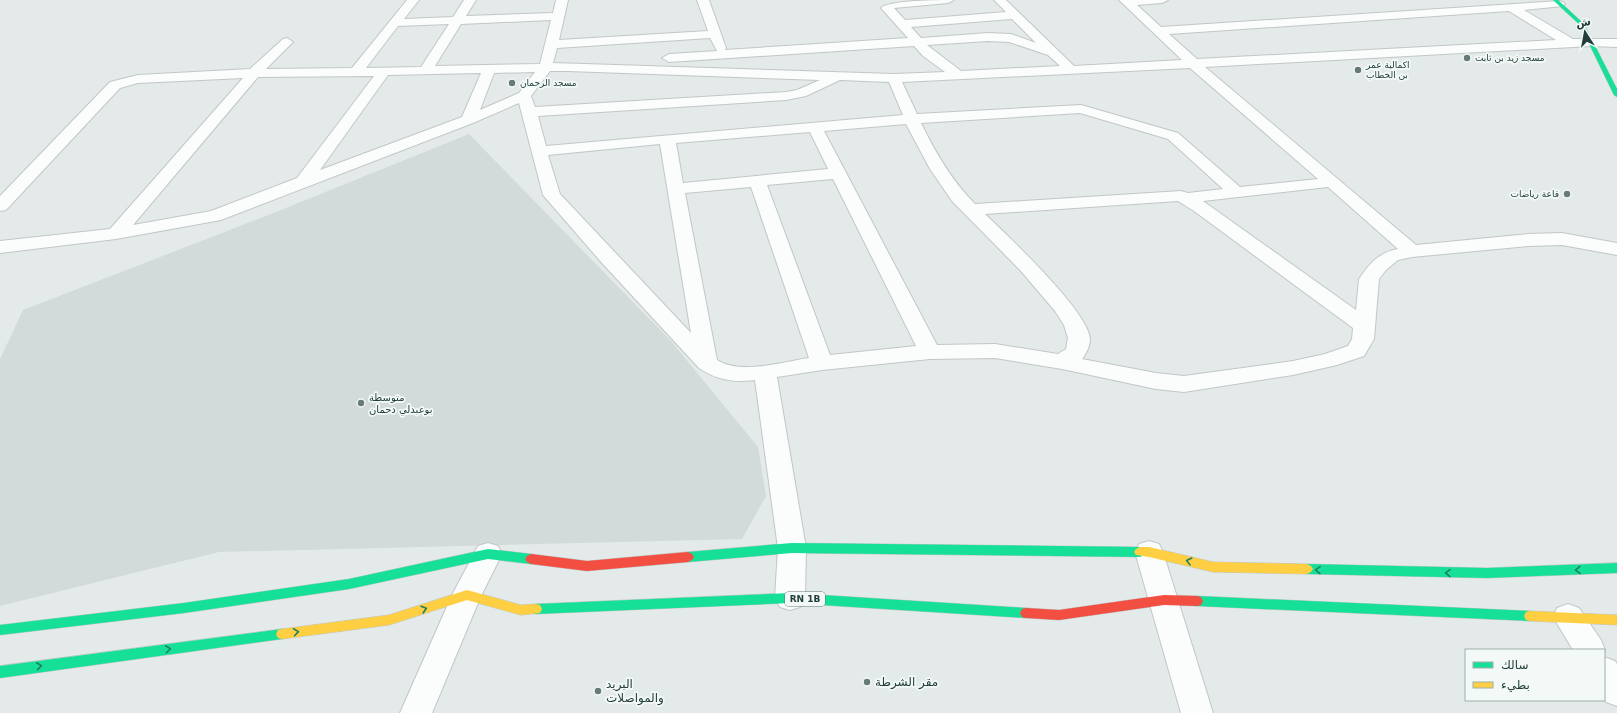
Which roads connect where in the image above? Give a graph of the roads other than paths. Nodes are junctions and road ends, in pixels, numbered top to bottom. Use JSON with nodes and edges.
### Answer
{"nodes":[{"id":1,"x":413,"y":0,"type":"edge"},
{"id":2,"x":470,"y":0,"type":"edge"},
{"id":3,"x":562,"y":0,"type":"edge"},
{"id":4,"x":703,"y":0,"type":"edge"},
{"id":5,"x":948,"y":0,"type":"edge"},
{"id":6,"x":1000,"y":0,"type":"edge"},
{"id":7,"x":1162,"y":0,"type":"edge"},
{"id":8,"x":1498,"y":0,"type":"edge"},
{"id":9,"x":1127,"y":1,"type":"edge"},
{"id":10,"x":1557,"y":2,"type":"edge"},
{"id":11,"x":1513,"y":8,"type":"junction"},
{"id":12,"x":1015,"y":15,"type":"junction"},
{"id":13,"x":559,"y":16,"type":"junction"},
{"id":14,"x":456,"y":21,"type":"junction"},
{"id":15,"x":394,"y":23,"type":"junction"},
{"id":16,"x":901,"y":24,"type":"junction"},
{"id":17,"x":1158,"y":32,"type":"junction"},
{"id":18,"x":715,"y":34,"type":"junction"},
{"id":19,"x":917,"y":41,"type":"junction"},
{"id":20,"x":286,"y":42,"type":"dead end"},
{"id":21,"x":1591,"y":42,"type":"junction"},
{"id":22,"x":1617,"y":42,"type":"edge"},
{"id":23,"x":1570,"y":43,"type":"junction"},
{"id":24,"x":553,"y":44,"type":"junction"},
{"id":25,"x":1053,"y":52,"type":"junction"},
{"id":26,"x":722,"y":53,"type":"junction"},
{"id":27,"x":1193,"y":63,"type":"junction"},
{"id":28,"x":546,"y":67,"type":"junction"},
{"id":29,"x":568,"y":67,"type":"junction"},
{"id":30,"x":427,"y":68,"type":"junction"},
{"id":31,"x":358,"y":69,"type":"junction"},
{"id":32,"x":488,"y":69,"type":"junction"},
{"id":33,"x":1071,"y":70,"type":"junction"},
{"id":34,"x":384,"y":72,"type":"junction"},
{"id":35,"x":728,"y":72,"type":"junction"},
{"id":36,"x":254,"y":73,"type":"junction"},
{"id":37,"x":958,"y":75,"type":"junction"},
{"id":38,"x":838,"y":77,"type":"junction"},
{"id":39,"x":894,"y":78,"type":"junction"},
{"id":40,"x":1615,"y":88,"type":"edge"},
{"id":41,"x":524,"y":96,"type":"junction"},
{"id":42,"x":530,"y":112,"type":"junction"},
{"id":43,"x":911,"y":119,"type":"junction"},
{"id":44,"x":468,"y":120,"type":"junction"},
{"id":45,"x":815,"y":126,"type":"junction"},
{"id":46,"x":667,"y":140,"type":"junction"},
{"id":47,"x":539,"y":151,"type":"junction"},
{"id":48,"x":839,"y":173,"type":"junction"},
{"id":49,"x":758,"y":181,"type":"junction"},
{"id":50,"x":303,"y":182,"type":"junction"},
{"id":51,"x":1332,"y":182,"type":"junction"},
{"id":52,"x":677,"y":190,"type":"junction"},
{"id":53,"x":1236,"y":192,"type":"junction"},
{"id":54,"x":1187,"y":198,"type":"junction"},
{"id":55,"x":0,"y":206,"type":"edge"},
{"id":56,"x":970,"y":210,"type":"junction"},
{"id":57,"x":116,"y":234,"type":"junction"},
{"id":58,"x":0,"y":247,"type":"edge"},
{"id":59,"x":1617,"y":249,"type":"edge"},
{"id":60,"x":1412,"y":250,"type":"junction"},
{"id":61,"x":1364,"y":326,"type":"junction"},
{"id":62,"x":930,"y":352,"type":"junction"},
{"id":63,"x":1062,"y":362,"type":"junction"},
{"id":64,"x":707,"y":363,"type":"junction"},
{"id":65,"x":822,"y":363,"type":"junction"},
{"id":66,"x":765,"y":372,"type":"junction"},
{"id":67,"x":792,"y":548,"type":"junction"},
{"id":68,"x":1149,"y":552,"type":"junction"},
{"id":69,"x":488,"y":554,"type":"junction"},
{"id":70,"x":1617,"y":568,"type":"edge"},
{"id":71,"x":467,"y":595,"type":"junction"},
{"id":72,"x":790,"y":598,"type":"junction"},
{"id":73,"x":1164,"y":600,"type":"junction"},
{"id":74,"x":1568,"y":617,"type":"junction"},
{"id":75,"x":1617,"y":620,"type":"edge"},
{"id":76,"x":0,"y":630,"type":"edge"},
{"id":77,"x":1589,"y":649,"type":"edge"},
{"id":78,"x":0,"y":672,"type":"edge"},
{"id":79,"x":1605,"y":673,"type":"edge"},
{"id":80,"x":1617,"y":691,"type":"edge"},
{"id":81,"x":416,"y":713,"type":"edge"},
{"id":82,"x":1197,"y":713,"type":"edge"}],
"edges":[{"from":1,"to":15,"type":"street"},
{"from":2,"to":14,"type":"street"},
{"from":3,"to":13,"type":"street"},
{"from":4,"to":18,"type":"street"},
{"from":5,"to":16,"type":"street"},
{"from":6,"to":12,"type":"street"},
{"from":7,"to":9,"type":"street"},
{"from":8,"to":11,"type":"street"},
{"from":9,"to":17,"type":"street"},
{"from":10,"to":11,"type":"street"},
{"from":10,"to":21,"type":"main road"},
{"from":11,"to":17,"type":"street"},
{"from":11,"to":23,"type":"street"},
{"from":12,"to":16,"type":"street"},
{"from":12,"to":25,"type":"street"},
{"from":13,"to":14,"type":"street"},
{"from":13,"to":24,"type":"street"},
{"from":14,"to":15,"type":"street"},
{"from":14,"to":30,"type":"street"},
{"from":15,"to":31,"type":"street"},
{"from":16,"to":19,"type":"street"},
{"from":17,"to":27,"type":"street"},
{"from":18,"to":24,"type":"street"},
{"from":18,"to":26,"type":"street"},
{"from":19,"to":25,"type":"street"},
{"from":19,"to":26,"type":"street"},
{"from":19,"to":37,"type":"street"},
{"from":20,"to":36,"type":"street"},
{"from":21,"to":22,"type":"street"},
{"from":21,"to":23,"type":"street"},
{"from":21,"to":40,"type":"main road"},
{"from":23,"to":27,"type":"street"},
{"from":24,"to":28,"type":"street"},
{"from":25,"to":33,"type":"street"},
{"from":26,"to":29,"type":"street"},
{"from":26,"to":35,"type":"street"},
{"from":27,"to":33,"type":"street"},
{"from":27,"to":51,"type":"street"},
{"from":28,"to":29,"type":"street"},
{"from":28,"to":32,"type":"street"},
{"from":28,"to":41,"type":"street"},
{"from":29,"to":35,"type":"street"},
{"from":30,"to":31,"type":"street"},
{"from":30,"to":32,"type":"street"},
{"from":30,"to":34,"type":"street"},
{"from":31,"to":34,"type":"street"},
{"from":31,"to":36,"type":"street"},
{"from":32,"to":44,"type":"street"},
{"from":33,"to":37,"type":"street"},
{"from":34,"to":50,"type":"street"},
{"from":35,"to":38,"type":"street"},
{"from":36,"to":55,"type":"street"},
{"from":36,"to":57,"type":"street"},
{"from":37,"to":39,"type":"street"},
{"from":38,"to":39,"type":"street"},
{"from":38,"to":42,"type":"street"},
{"from":39,"to":43,"type":"street"},
{"from":41,"to":42,"type":"street"},
{"from":41,"to":44,"type":"street"},
{"from":42,"to":47,"type":"street"},
{"from":43,"to":45,"type":"street"},
{"from":43,"to":53,"type":"street"},
{"from":43,"to":56,"type":"street"},
{"from":44,"to":50,"type":"street"},
{"from":45,"to":46,"type":"street"},
{"from":45,"to":48,"type":"street"},
{"from":46,"to":47,"type":"street"},
{"from":46,"to":52,"type":"street"},
{"from":47,"to":64,"type":"street"},
{"from":48,"to":49,"type":"street"},
{"from":48,"to":62,"type":"street"},
{"from":49,"to":52,"type":"street"},
{"from":49,"to":65,"type":"street"},
{"from":50,"to":57,"type":"street"},
{"from":51,"to":53,"type":"street"},
{"from":51,"to":60,"type":"street"},
{"from":52,"to":64,"type":"street"},
{"from":53,"to":54,"type":"street"},
{"from":54,"to":56,"type":"street"},
{"from":54,"to":61,"type":"street"},
{"from":56,"to":63,"type":"street"},
{"from":57,"to":58,"type":"street"},
{"from":59,"to":60,"type":"street"},
{"from":60,"to":61,"type":"street"},
{"from":61,"to":63,"type":"street"},
{"from":62,"to":63,"type":"street"},
{"from":62,"to":65,"type":"street"},
{"from":64,"to":66,"type":"street"},
{"from":65,"to":66,"type":"street"},
{"from":66,"to":67,"type":"street"},
{"from":67,"to":68,"type":"main road"},
{"from":67,"to":69,"type":"main road"},
{"from":67,"to":72,"type":"street"},
{"from":70,"to":68,"type":"main road","one_way":true},
{"from":68,"to":73,"type":"street"},
{"from":69,"to":71,"type":"street"},
{"from":69,"to":76,"type":"main road"},
{"from":71,"to":72,"type":"main road","number":"RN 1B"},
{"from":78,"to":71,"type":"main road","one_way":true},
{"from":71,"to":81,"type":"street"},
{"from":72,"to":73,"type":"main road","number":"RN 1B"},
{"from":73,"to":74,"type":"main road","number":"RN 1B"},
{"from":73,"to":82,"type":"street"},
{"from":74,"to":75,"type":"main road","number":"RN 1B"},
{"from":74,"to":77,"type":"street"},
{"from":79,"to":80,"type":"street"}]}
